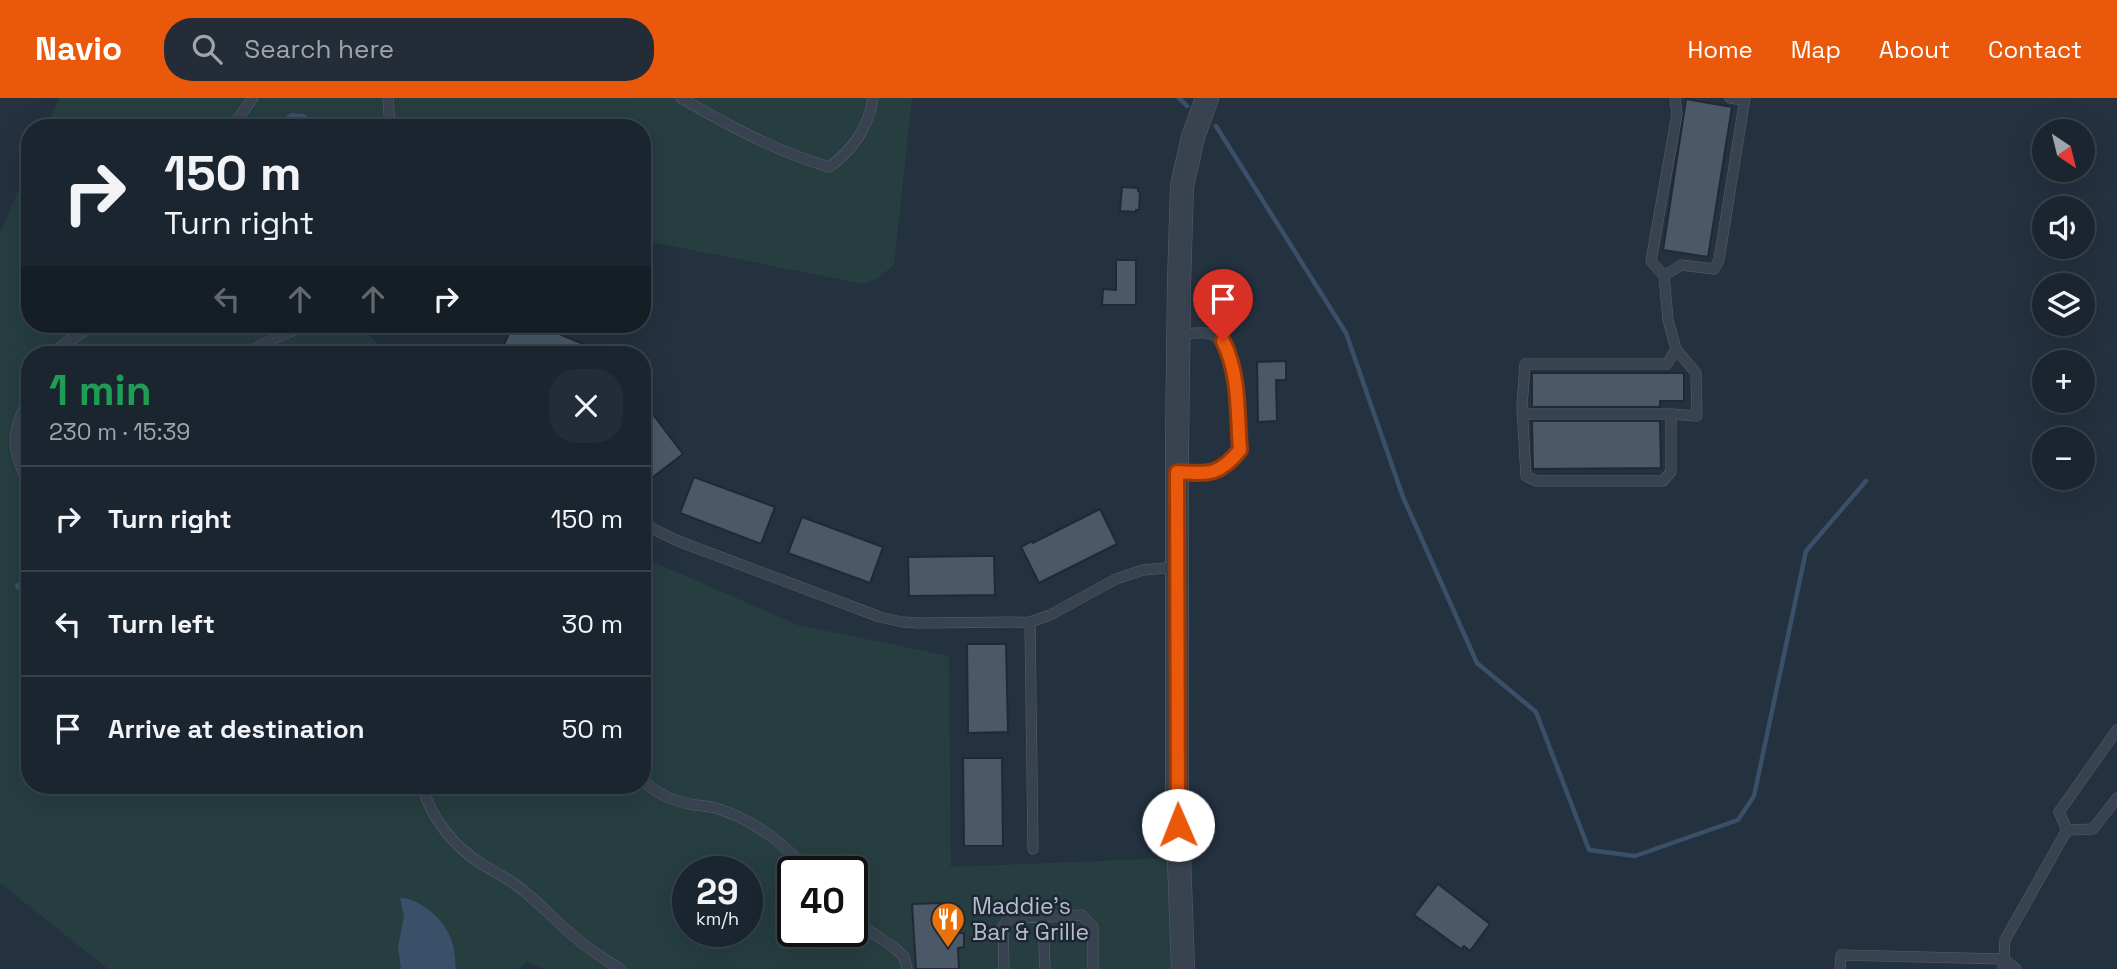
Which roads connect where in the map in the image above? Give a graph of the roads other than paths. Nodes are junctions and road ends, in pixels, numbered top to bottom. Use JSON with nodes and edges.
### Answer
{"nodes":[{"id":1,"x":253,"y":98,"type":"edge"},
{"id":2,"x":388,"y":98,"type":"edge"},
{"id":3,"x":681,"y":98,"type":"edge"},
{"id":4,"x":873,"y":98,"type":"edge"},
{"id":5,"x":1207,"y":98,"type":"edge"},
{"id":6,"x":1675,"y":98,"type":"edge"},
{"id":7,"x":1730,"y":98,"type":"edge"},
{"id":8,"x":1744,"y":99,"type":"edge"},
{"id":9,"x":238,"y":119,"type":"edge"},
{"id":10,"x":389,"y":119,"type":"edge"},
{"id":11,"x":1664,"y":276,"type":"junction"},
{"id":12,"x":82,"y":333,"type":"edge"},
{"id":13,"x":287,"y":333,"type":"edge"},
{"id":14,"x":1178,"y":335,"type":"junction"},
{"id":15,"x":62,"y":346,"type":"edge"},
{"id":16,"x":260,"y":346,"type":"edge"},
{"id":17,"x":1676,"y":349,"type":"junction"},
{"id":18,"x":1522,"y":414,"type":"junction"},
{"id":19,"x":1671,"y":414,"type":"junction"},
{"id":20,"x":21,"y":419,"type":"edge"},
{"id":21,"x":21,"y":467,"type":"edge"},
{"id":22,"x":1177,"y":472,"type":"junction"},
{"id":23,"x":651,"y":527,"type":"edge"},
{"id":24,"x":1178,"y":567,"type":"junction"},
{"id":25,"x":1030,"y":622,"type":"junction"},
{"id":26,"x":2117,"y":730,"type":"edge"},
{"id":27,"x":651,"y":788,"type":"edge"},
{"id":28,"x":425,"y":794,"type":"edge"},
{"id":29,"x":2117,"y":798,"type":"edge"},
{"id":30,"x":2067,"y":830,"type":"junction"},
{"id":31,"x":1033,"y":849,"type":"dead end"},
{"id":32,"x":793,"y":856,"type":"edge"},
{"id":33,"x":1043,"y":917,"type":"junction"},
{"id":34,"x":868,"y":930,"type":"edge"},
{"id":35,"x":2003,"y":964,"type":"edge"},
{"id":36,"x":620,"y":969,"type":"edge"},
{"id":37,"x":907,"y":969,"type":"edge"},
{"id":38,"x":1004,"y":969,"type":"edge"},
{"id":39,"x":1045,"y":969,"type":"edge"},
{"id":40,"x":1093,"y":969,"type":"edge"},
{"id":41,"x":1183,"y":969,"type":"edge"},
{"id":42,"x":1840,"y":969,"type":"edge"},
{"id":43,"x":2016,"y":969,"type":"edge"}],
"edges":[{"from":1,"to":9,"type":"lane"},
{"from":2,"to":10,"type":"lane"},
{"from":3,"to":4,"type":"lane"},
{"from":5,"to":14,"type":"street"},
{"from":6,"to":11,"type":"lane"},
{"from":7,"to":8,"type":"lane"},
{"from":8,"to":11,"type":"lane"},
{"from":11,"to":17,"type":"lane"},
{"from":12,"to":15,"type":"lane"},
{"from":13,"to":16,"type":"lane"},
{"from":14,"to":22,"type":"street"},
{"from":14,"to":22,"type":"lane"},
{"from":17,"to":18,"type":"lane"},
{"from":17,"to":19,"type":"lane"},
{"from":18,"to":19,"type":"lane"},
{"from":18,"to":19,"type":"lane"},
{"from":20,"to":21,"type":"lane"},
{"from":22,"to":24,"type":"street"},
{"from":23,"to":25,"type":"lane"},
{"from":24,"to":25,"type":"lane"},
{"from":24,"to":41,"type":"street"},
{"from":25,"to":31,"type":"lane"},
{"from":26,"to":30,"type":"lane"},
{"from":27,"to":32,"type":"lane"},
{"from":28,"to":36,"type":"lane"},
{"from":29,"to":30,"type":"lane"},
{"from":30,"to":35,"type":"lane"},
{"from":33,"to":38,"type":"lane"},
{"from":33,"to":39,"type":"lane"},
{"from":33,"to":40,"type":"lane"},
{"from":34,"to":37,"type":"lane"},
{"from":35,"to":42,"type":"lane"},
{"from":35,"to":43,"type":"lane"}]}
